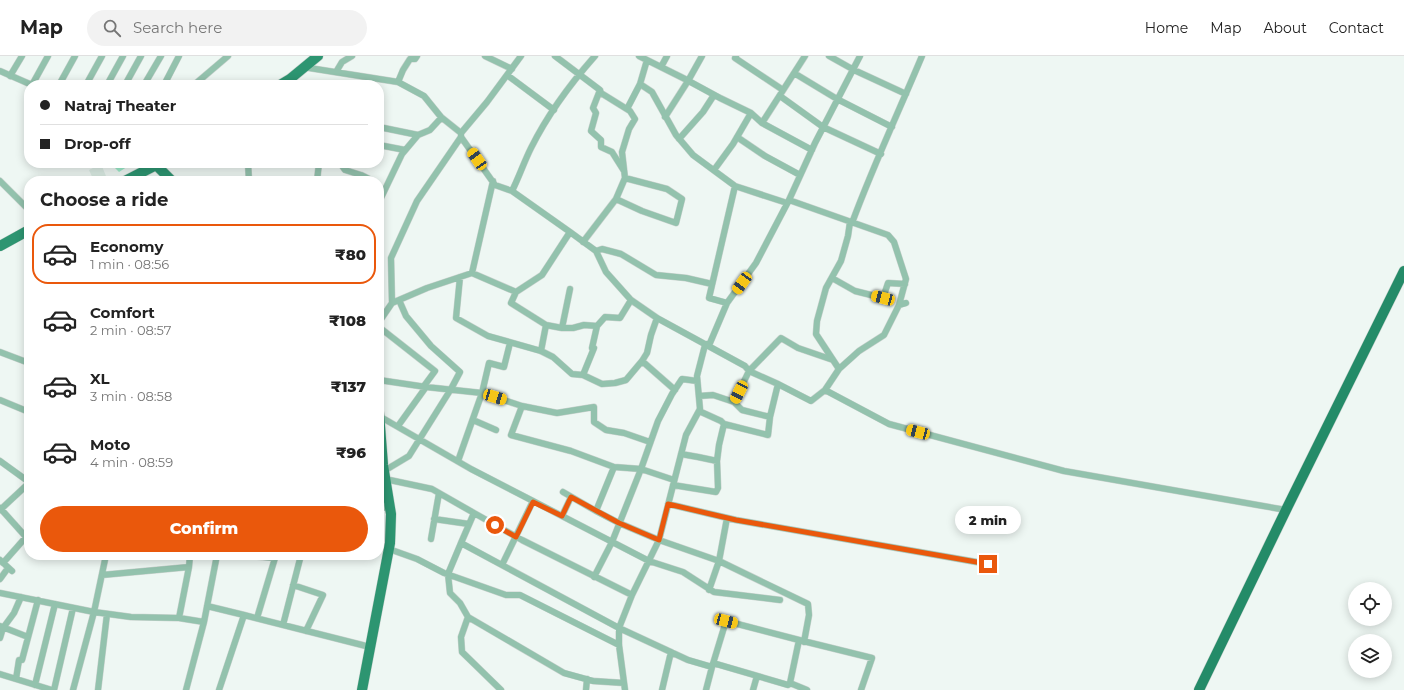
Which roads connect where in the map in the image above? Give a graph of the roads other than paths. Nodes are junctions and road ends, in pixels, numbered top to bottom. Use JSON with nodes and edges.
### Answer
{"nodes":[{"id":1,"x":22,"y":56,"type":"edge"},
{"id":2,"x":48,"y":56,"type":"edge"},
{"id":3,"x":75,"y":56,"type":"edge"},
{"id":4,"x":102,"y":56,"type":"edge"},
{"id":5,"x":123,"y":56,"type":"edge"},
{"id":6,"x":141,"y":56,"type":"edge"},
{"id":7,"x":160,"y":56,"type":"edge"},
{"id":8,"x":180,"y":56,"type":"edge"},
{"id":9,"x":228,"y":56,"type":"edge"},
{"id":10,"x":352,"y":56,"type":"edge"},
{"id":11,"x":417,"y":56,"type":"edge"},
{"id":12,"x":485,"y":56,"type":"edge"},
{"id":13,"x":521,"y":56,"type":"edge"},
{"id":14,"x":555,"y":56,"type":"edge"},
{"id":15,"x":595,"y":56,"type":"edge"},
{"id":16,"x":639,"y":56,"type":"edge"},
{"id":17,"x":667,"y":56,"type":"edge"},
{"id":18,"x":702,"y":56,"type":"edge"},
{"id":19,"x":736,"y":56,"type":"edge"},
{"id":20,"x":805,"y":56,"type":"edge"},
{"id":21,"x":829,"y":56,"type":"edge"},
{"id":22,"x":860,"y":56,"type":"edge"},
{"id":23,"x":922,"y":56,"type":"edge"},
{"id":24,"x":315,"y":57,"type":"edge"},
{"id":25,"x":648,"y":60,"type":"junction"},
{"id":26,"x":304,"y":67,"type":"junction"},
{"id":27,"x":661,"y":67,"type":"junction"},
{"id":28,"x":853,"y":69,"type":"junction"},
{"id":29,"x":0,"y":71,"type":"edge"},
{"id":30,"x":336,"y":72,"type":"junction"},
{"id":31,"x":510,"y":72,"type":"junction"},
{"id":32,"x":794,"y":73,"type":"junction"},
{"id":33,"x":579,"y":74,"type":"junction"},
{"id":34,"x":10,"y":76,"type":"junction"},
{"id":35,"x":35,"y":80,"type":"edge"},
{"id":36,"x":63,"y":80,"type":"edge"},
{"id":37,"x":89,"y":80,"type":"edge"},
{"id":38,"x":109,"y":80,"type":"edge"},
{"id":39,"x":128,"y":80,"type":"edge"},
{"id":40,"x":147,"y":80,"type":"edge"},
{"id":41,"x":167,"y":80,"type":"edge"},
{"id":42,"x":200,"y":80,"type":"edge"},
{"id":43,"x":287,"y":80,"type":"edge"},
{"id":44,"x":688,"y":81,"type":"junction"},
{"id":45,"x":24,"y":82,"type":"edge"},
{"id":46,"x":398,"y":82,"type":"junction"},
{"id":47,"x":640,"y":84,"type":"junction"},
{"id":48,"x":600,"y":90,"type":"junction"},
{"id":49,"x":784,"y":90,"type":"junction"},
{"id":50,"x":906,"y":94,"type":"junction"},
{"id":51,"x":714,"y":95,"type":"junction"},
{"id":52,"x":780,"y":96,"type":"junction"},
{"id":53,"x":837,"y":99,"type":"junction"},
{"id":54,"x":627,"y":109,"type":"junction"},
{"id":55,"x":554,"y":110,"type":"junction"},
{"id":56,"x":751,"y":113,"type":"junction"},
{"id":57,"x":441,"y":117,"type":"junction"},
{"id":58,"x":666,"y":117,"type":"junction"},
{"id":59,"x":762,"y":123,"type":"junction"},
{"id":60,"x":823,"y":127,"type":"junction"},
{"id":61,"x":892,"y":127,"type":"junction"},
{"id":62,"x":384,"y":128,"type":"edge"},
{"id":63,"x":418,"y":135,"type":"junction"},
{"id":64,"x":461,"y":135,"type":"junction"},
{"id":65,"x":737,"y":137,"type":"junction"},
{"id":66,"x":679,"y":139,"type":"junction"},
{"id":67,"x":384,"y":146,"type":"edge"},
{"id":68,"x":405,"y":150,"type":"junction"},
{"id":69,"x":812,"y":150,"type":"junction"},
{"id":70,"x":881,"y":154,"type":"junction"},
{"id":71,"x":150,"y":168,"type":"edge"},
{"id":72,"x":161,"y":168,"type":"edge"},
{"id":73,"x":344,"y":168,"type":"edge"},
{"id":74,"x":714,"y":170,"type":"junction"},
{"id":75,"x":800,"y":175,"type":"junction"},
{"id":76,"x":135,"y":176,"type":"edge"},
{"id":77,"x":168,"y":176,"type":"edge"},
{"id":78,"x":363,"y":176,"type":"edge"},
{"id":79,"x":625,"y":176,"type":"junction"},
{"id":80,"x":0,"y":181,"type":"edge"},
{"id":81,"x":493,"y":181,"type":"junction"},
{"id":82,"x":735,"y":186,"type":"junction"},
{"id":83,"x":386,"y":187,"type":"joint"},
{"id":84,"x":384,"y":191,"type":"edge"},
{"id":85,"x":512,"y":191,"type":"junction"},
{"id":86,"x":616,"y":198,"type":"junction"},
{"id":87,"x":788,"y":201,"type":"junction"},
{"id":88,"x":24,"y":205,"type":"edge"},
{"id":89,"x":851,"y":222,"type":"junction"},
{"id":90,"x":570,"y":232,"type":"junction"},
{"id":91,"x":24,"y":233,"type":"edge"},
{"id":92,"x":583,"y":242,"type":"junction"},
{"id":93,"x":0,"y":246,"type":"edge"},
{"id":94,"x":596,"y":251,"type":"junction"},
{"id":95,"x":1404,"y":271,"type":"edge"},
{"id":96,"x":472,"y":273,"type":"junction"},
{"id":97,"x":460,"y":277,"type":"junction"},
{"id":98,"x":832,"y":278,"type":"junction"},
{"id":99,"x":712,"y":284,"type":"junction"},
{"id":100,"x":905,"y":284,"type":"junction"},
{"id":101,"x":570,"y":289,"type":"dead end"},
{"id":102,"x":516,"y":292,"type":"junction"},
{"id":103,"x":399,"y":300,"type":"junction"},
{"id":104,"x":631,"y":300,"type":"junction"},
{"id":105,"x":392,"y":303,"type":"junction"},
{"id":106,"x":727,"y":303,"type":"junction"},
{"id":107,"x":384,"y":312,"type":"edge"},
{"id":108,"x":657,"y":318,"type":"junction"},
{"id":109,"x":546,"y":325,"type":"junction"},
{"id":110,"x":597,"y":326,"type":"junction"},
{"id":111,"x":562,"y":328,"type":"junction"},
{"id":112,"x":384,"y":332,"type":"edge"},
{"id":113,"x":510,"y":343,"type":"junction"},
{"id":114,"x":705,"y":345,"type":"junction"},
{"id":115,"x":541,"y":351,"type":"junction"},
{"id":116,"x":0,"y":352,"type":"edge"},
{"id":117,"x":833,"y":360,"type":"junction"},
{"id":118,"x":24,"y":361,"type":"edge"},
{"id":119,"x":642,"y":361,"type":"junction"},
{"id":120,"x":839,"y":369,"type":"junction"},
{"id":121,"x":749,"y":371,"type":"junction"},
{"id":122,"x":583,"y":375,"type":"junction"},
{"id":123,"x":384,"y":381,"type":"edge"},
{"id":124,"x":697,"y":381,"type":"junction"},
{"id":125,"x":778,"y":384,"type":"junction"},
{"id":126,"x":425,"y":386,"type":"junction"},
{"id":127,"x":451,"y":389,"type":"junction"},
{"id":128,"x":675,"y":390,"type":"junction"},
{"id":129,"x":825,"y":390,"type":"junction"},
{"id":130,"x":482,"y":393,"type":"junction"},
{"id":131,"x":699,"y":396,"type":"junction"},
{"id":132,"x":0,"y":400,"type":"edge"},
{"id":133,"x":734,"y":402,"type":"junction"},
{"id":134,"x":522,"y":406,"type":"junction"},
{"id":135,"x":24,"y":410,"type":"edge"},
{"id":136,"x":699,"y":410,"type":"junction"},
{"id":137,"x":770,"y":417,"type":"junction"},
{"id":138,"x":384,"y":418,"type":"edge"},
{"id":139,"x":473,"y":420,"type":"junction"},
{"id":140,"x":724,"y":424,"type":"junction"},
{"id":141,"x":398,"y":426,"type":"junction"},
{"id":142,"x":496,"y":430,"type":"dead end"},
{"id":143,"x":419,"y":438,"type":"junction"},
{"id":144,"x":650,"y":442,"type":"junction"},
{"id":145,"x":681,"y":454,"type":"junction"},
{"id":146,"x":0,"y":461,"type":"edge"},
{"id":147,"x":458,"y":461,"type":"junction"},
{"id":148,"x":717,"y":461,"type":"junction"},
{"id":149,"x":384,"y":467,"type":"edge"},
{"id":150,"x":614,"y":467,"type":"junction"},
{"id":151,"x":641,"y":469,"type":"junction"},
{"id":152,"x":385,"y":475,"type":"junction"},
{"id":153,"x":24,"y":478,"type":"edge"},
{"id":154,"x":673,"y":482,"type":"junction"},
{"id":155,"x":24,"y":487,"type":"edge"},
{"id":156,"x":563,"y":492,"type":"dead end"},
{"id":157,"x":439,"y":493,"type":"junction"},
{"id":158,"x":571,"y":497,"type":"junction"},
{"id":159,"x":533,"y":502,"type":"junction"},
{"id":160,"x":668,"y":504,"type":"junction"},
{"id":161,"x":384,"y":507,"type":"edge"},
{"id":162,"x":390,"y":508,"type":"junction"},
{"id":163,"x":0,"y":509,"type":"edge"},
{"id":164,"x":1286,"y":510,"type":"junction"},
{"id":165,"x":596,"y":512,"type":"junction"},
{"id":166,"x":474,"y":513,"type":"junction"},
{"id":167,"x":562,"y":516,"type":"junction"},
{"id":168,"x":727,"y":518,"type":"junction"},
{"id":169,"x":434,"y":519,"type":"junction"},
{"id":170,"x":619,"y":523,"type":"junction"},
{"id":171,"x":469,"y":524,"type":"junction"},
{"id":172,"x":24,"y":532,"type":"edge"},
{"id":173,"x":516,"y":537,"type":"junction"},
{"id":174,"x":24,"y":538,"type":"edge"},
{"id":175,"x":431,"y":539,"type":"dead end"},
{"id":176,"x":659,"y":540,"type":"junction"},
{"id":177,"x":612,"y":542,"type":"junction"},
{"id":178,"x":461,"y":543,"type":"junction"},
{"id":179,"x":389,"y":549,"type":"junction"},
{"id":180,"x":105,"y":560,"type":"edge"},
{"id":181,"x":190,"y":560,"type":"edge"},
{"id":182,"x":216,"y":560,"type":"edge"},
{"id":183,"x":274,"y":560,"type":"edge"},
{"id":184,"x":300,"y":560,"type":"edge"},
{"id":185,"x":649,"y":560,"type":"junction"},
{"id":186,"x":1,"y":561,"type":"edge"},
{"id":187,"x":719,"y":561,"type":"junction"},
{"id":188,"x":988,"y":564,"type":"dead end"},
{"id":189,"x":502,"y":565,"type":"junction"},
{"id":190,"x":189,"y":567,"type":"junction"},
{"id":191,"x":448,"y":574,"type":"junction"},
{"id":192,"x":102,"y":576,"type":"junction"},
{"id":193,"x":594,"y":577,"type":"junction"},
{"id":194,"x":0,"y":579,"type":"edge"},
{"id":195,"x":293,"y":585,"type":"junction"},
{"id":196,"x":709,"y":590,"type":"junction"},
{"id":197,"x":0,"y":593,"type":"edge"},
{"id":198,"x":632,"y":595,"type":"junction"},
{"id":199,"x":21,"y":597,"type":"junction"},
{"id":200,"x":38,"y":600,"type":"junction"},
{"id":201,"x":780,"y":600,"type":"dead end"},
{"id":202,"x":55,"y":604,"type":"junction"},
{"id":203,"x":207,"y":606,"type":"junction"},
{"id":204,"x":73,"y":608,"type":"junction"},
{"id":205,"x":94,"y":612,"type":"junction"},
{"id":206,"x":107,"y":614,"type":"junction"},
{"id":207,"x":244,"y":615,"type":"junction"},
{"id":208,"x":468,"y":617,"type":"junction"},
{"id":209,"x":179,"y":618,"type":"junction"},
{"id":210,"x":257,"y":618,"type":"junction"},
{"id":211,"x":204,"y":622,"type":"junction"},
{"id":212,"x":283,"y":625,"type":"junction"},
{"id":213,"x":2,"y":627,"type":"edge"},
{"id":214,"x":619,"y":628,"type":"junction"},
{"id":215,"x":306,"y":631,"type":"junction"},
{"id":216,"x":28,"y":637,"type":"junction"},
{"id":217,"x":0,"y":638,"type":"edge"},
{"id":218,"x":801,"y":641,"type":"junction"},
{"id":219,"x":619,"y":644,"type":"junction"},
{"id":220,"x":370,"y":647,"type":"junction"},
{"id":221,"x":671,"y":652,"type":"junction"},
{"id":222,"x":712,"y":665,"type":"junction"},
{"id":223,"x":0,"y":674,"type":"edge"},
{"id":224,"x":757,"y":676,"type":"junction"},
{"id":225,"x":16,"y":679,"type":"junction"},
{"id":226,"x":587,"y":679,"type":"junction"},
{"id":227,"x":624,"y":683,"type":"junction"},
{"id":228,"x":35,"y":685,"type":"junction"},
{"id":229,"x":788,"y":686,"type":"edge"},
{"id":230,"x":53,"y":690,"type":"edge"},
{"id":231,"x":73,"y":690,"type":"edge"},
{"id":232,"x":98,"y":690,"type":"edge"},
{"id":233,"x":186,"y":690,"type":"edge"},
{"id":234,"x":219,"y":690,"type":"edge"},
{"id":235,"x":362,"y":690,"type":"edge"},
{"id":236,"x":501,"y":690,"type":"edge"},
{"id":237,"x":586,"y":690,"type":"edge"},
{"id":238,"x":625,"y":690,"type":"edge"},
{"id":239,"x":662,"y":690,"type":"edge"},
{"id":240,"x":706,"y":690,"type":"edge"},
{"id":241,"x":753,"y":690,"type":"edge"},
{"id":242,"x":807,"y":690,"type":"edge"},
{"id":243,"x":861,"y":690,"type":"edge"},
{"id":244,"x":1199,"y":690,"type":"edge"}],
"edges":[{"from":1,"to":34,"type":"street"},
{"from":2,"to":35,"type":"street"},
{"from":3,"to":36,"type":"street"},
{"from":4,"to":37,"type":"street"},
{"from":5,"to":38,"type":"street"},
{"from":6,"to":39,"type":"street"},
{"from":7,"to":40,"type":"street"},
{"from":8,"to":41,"type":"street"},
{"from":9,"to":42,"type":"street"},
{"from":10,"to":30,"type":"street"},
{"from":11,"to":46,"type":"street"},
{"from":12,"to":31,"type":"street"},
{"from":13,"to":31,"type":"street"},
{"from":14,"to":33,"type":"street"},
{"from":15,"to":33,"type":"street"},
{"from":16,"to":25,"type":"street"},
{"from":17,"to":27,"type":"street"},
{"from":18,"to":44,"type":"street"},
{"from":19,"to":49,"type":"street"},
{"from":20,"to":32,"type":"street"},
{"from":21,"to":28,"type":"street"},
{"from":22,"to":28,"type":"street"},
{"from":23,"to":50,"type":"street"},
{"from":24,"to":26,"type":"main road"},
{"from":25,"to":27,"type":"street"},
{"from":25,"to":47,"type":"street"},
{"from":26,"to":30,"type":"street"},
{"from":26,"to":43,"type":"main road"},
{"from":27,"to":44,"type":"street"},
{"from":28,"to":50,"type":"street"},
{"from":28,"to":53,"type":"street"},
{"from":29,"to":34,"type":"street"},
{"from":30,"to":46,"type":"street"},
{"from":31,"to":55,"type":"street"},
{"from":31,"to":64,"type":"street"},
{"from":32,"to":49,"type":"street"},
{"from":32,"to":53,"type":"street"},
{"from":33,"to":48,"type":"street"},
{"from":33,"to":55,"type":"street"},
{"from":34,"to":45,"type":"street"},
{"from":44,"to":51,"type":"street"},
{"from":44,"to":58,"type":"street"},
{"from":46,"to":57,"type":"street"},
{"from":47,"to":54,"type":"street"},
{"from":47,"to":58,"type":"street"},
{"from":48,"to":54,"type":"street"},
{"from":48,"to":79,"type":"street"},
{"from":49,"to":52,"type":"street"},
{"from":50,"to":61,"type":"street"},
{"from":51,"to":56,"type":"street"},
{"from":51,"to":66,"type":"street"},
{"from":52,"to":59,"type":"street"},
{"from":52,"to":60,"type":"street"},
{"from":53,"to":60,"type":"street"},
{"from":53,"to":61,"type":"street"},
{"from":54,"to":79,"type":"street"},
{"from":55,"to":85,"type":"street"},
{"from":56,"to":59,"type":"street"},
{"from":56,"to":65,"type":"street"},
{"from":57,"to":63,"type":"street"},
{"from":57,"to":64,"type":"street"},
{"from":58,"to":66,"type":"street"},
{"from":59,"to":69,"type":"street"},
{"from":60,"to":69,"type":"street"},
{"from":60,"to":70,"type":"street"},
{"from":61,"to":70,"type":"street"},
{"from":62,"to":63,"type":"street"},
{"from":63,"to":68,"type":"street"},
{"from":64,"to":81,"type":"street"},
{"from":64,"to":105,"type":"street"},
{"from":65,"to":74,"type":"street"},
{"from":65,"to":75,"type":"street"},
{"from":66,"to":74,"type":"street"},
{"from":67,"to":68,"type":"street"},
{"from":68,"to":83,"type":"street"},
{"from":69,"to":75,"type":"street"},
{"from":70,"to":89,"type":"street"},
{"from":71,"to":76,"type":"main road"},
{"from":72,"to":77,"type":"main road"},
{"from":73,"to":78,"type":"street"},
{"from":74,"to":82,"type":"street"},
{"from":75,"to":87,"type":"street"},
{"from":79,"to":86,"type":"street"},
{"from":79,"to":86,"type":"street"},
{"from":80,"to":88,"type":"street"},
{"from":81,"to":85,"type":"street"},
{"from":81,"to":96,"type":"street"},
{"from":82,"to":87,"type":"street"},
{"from":82,"to":99,"type":"street"},
{"from":83,"to":84,"type":"street"},
{"from":85,"to":90,"type":"street"},
{"from":86,"to":92,"type":"street"},
{"from":87,"to":89,"type":"street"},
{"from":87,"to":106,"type":"street"},
{"from":89,"to":98,"type":"street"},
{"from":89,"to":100,"type":"street"},
{"from":90,"to":92,"type":"street"},
{"from":90,"to":102,"type":"street"},
{"from":91,"to":93,"type":"main road"},
{"from":92,"to":94,"type":"street"},
{"from":94,"to":99,"type":"street"},
{"from":94,"to":104,"type":"street"},
{"from":95,"to":164,"type":"highway"},
{"from":96,"to":97,"type":"street"},
{"from":96,"to":102,"type":"street"},
{"from":97,"to":103,"type":"street"},
{"from":97,"to":113,"type":"street"},
{"from":98,"to":100,"type":"street"},
{"from":98,"to":117,"type":"street"},
{"from":99,"to":106,"type":"street"},
{"from":100,"to":120,"type":"street"},
{"from":101,"to":111,"type":"street"},
{"from":102,"to":109,"type":"street"},
{"from":103,"to":105,"type":"street"},
{"from":103,"to":127,"type":"street"},
{"from":104,"to":108,"type":"street"},
{"from":104,"to":110,"type":"street"},
{"from":105,"to":107,"type":"street"},
{"from":106,"to":114,"type":"street"},
{"from":108,"to":114,"type":"street"},
{"from":108,"to":119,"type":"street"},
{"from":109,"to":111,"type":"street"},
{"from":109,"to":115,"type":"street"},
{"from":110,"to":111,"type":"street"},
{"from":110,"to":122,"type":"street"},
{"from":112,"to":126,"type":"street"},
{"from":113,"to":115,"type":"street"},
{"from":113,"to":130,"type":"street"},
{"from":114,"to":121,"type":"street"},
{"from":114,"to":124,"type":"street"},
{"from":115,"to":122,"type":"street"},
{"from":116,"to":118,"type":"street"},
{"from":117,"to":120,"type":"street"},
{"from":117,"to":121,"type":"street"},
{"from":119,"to":122,"type":"street"},
{"from":119,"to":128,"type":"street"},
{"from":120,"to":129,"type":"street"},
{"from":121,"to":125,"type":"street"},
{"from":121,"to":133,"type":"street"},
{"from":123,"to":126,"type":"street"},
{"from":124,"to":128,"type":"street"},
{"from":124,"to":131,"type":"street"},
{"from":125,"to":129,"type":"street"},
{"from":125,"to":137,"type":"street"},
{"from":126,"to":127,"type":"street"},
{"from":126,"to":141,"type":"street"},
{"from":127,"to":130,"type":"street"},
{"from":127,"to":143,"type":"street"},
{"from":128,"to":144,"type":"street"},
{"from":129,"to":164,"type":"street"},
{"from":130,"to":134,"type":"street"},
{"from":130,"to":139,"type":"street"},
{"from":131,"to":133,"type":"street"},
{"from":131,"to":136,"type":"street"},
{"from":132,"to":135,"type":"street"},
{"from":133,"to":137,"type":"street"},
{"from":134,"to":144,"type":"street"},
{"from":134,"to":150,"type":"street"},
{"from":136,"to":140,"type":"street"},
{"from":136,"to":145,"type":"street"},
{"from":137,"to":140,"type":"street"},
{"from":138,"to":141,"type":"street"},
{"from":139,"to":142,"type":"street"},
{"from":139,"to":147,"type":"street"},
{"from":140,"to":148,"type":"street"},
{"from":141,"to":143,"type":"street"},
{"from":143,"to":147,"type":"street"},
{"from":143,"to":152,"type":"street"},
{"from":144,"to":151,"type":"street"},
{"from":145,"to":148,"type":"street"},
{"from":145,"to":154,"type":"street"},
{"from":146,"to":153,"type":"street"},
{"from":147,"to":159,"type":"street"},
{"from":148,"to":154,"type":"street"},
{"from":149,"to":152,"type":"main road"},
{"from":150,"to":151,"type":"street"},
{"from":150,"to":165,"type":"street"},
{"from":151,"to":154,"type":"street"},
{"from":151,"to":170,"type":"street"},
{"from":152,"to":157,"type":"street"},
{"from":152,"to":162,"type":"main road"},
{"from":154,"to":160,"type":"street"},
{"from":155,"to":163,"type":"street"},
{"from":156,"to":158,"type":"street"},
{"from":157,"to":166,"type":"street"},
{"from":157,"to":169,"type":"street"},
{"from":158,"to":165,"type":"street"},
{"from":158,"to":167,"type":"street"},
{"from":159,"to":167,"type":"street"},
{"from":159,"to":173,"type":"street"},
{"from":160,"to":168,"type":"street"},
{"from":160,"to":176,"type":"street"},
{"from":161,"to":162,"type":"street"},
{"from":162,"to":179,"type":"main road"},
{"from":163,"to":172,"type":"street"},
{"from":164,"to":244,"type":"highway"},
{"from":165,"to":170,"type":"street"},
{"from":166,"to":171,"type":"street"},
{"from":166,"to":173,"type":"street"},
{"from":167,"to":177,"type":"street"},
{"from":168,"to":187,"type":"street"},
{"from":168,"to":188,"type":"street"},
{"from":169,"to":171,"type":"street"},
{"from":169,"to":175,"type":"street"},
{"from":170,"to":176,"type":"street"},
{"from":170,"to":177,"type":"street"},
{"from":171,"to":178,"type":"street"},
{"from":173,"to":189,"type":"street"},
{"from":173,"to":193,"type":"street"},
{"from":174,"to":186,"type":"street"},
{"from":176,"to":185,"type":"street"},
{"from":176,"to":187,"type":"street"},
{"from":177,"to":185,"type":"street"},
{"from":177,"to":193,"type":"street"},
{"from":178,"to":189,"type":"street"},
{"from":178,"to":191,"type":"street"},
{"from":179,"to":191,"type":"street"},
{"from":179,"to":220,"type":"main road"},
{"from":180,"to":192,"type":"street"},
{"from":181,"to":190,"type":"street"},
{"from":182,"to":203,"type":"street"},
{"from":183,"to":210,"type":"street"},
{"from":184,"to":195,"type":"street"},
{"from":185,"to":196,"type":"street"},
{"from":185,"to":198,"type":"street"},
{"from":186,"to":194,"type":"street"},
{"from":187,"to":196,"type":"street"},
{"from":187,"to":218,"type":"street"},
{"from":189,"to":214,"type":"street"},
{"from":190,"to":192,"type":"street"},
{"from":190,"to":209,"type":"street"},
{"from":191,"to":208,"type":"street"},
{"from":191,"to":219,"type":"street"},
{"from":192,"to":205,"type":"street"},
{"from":193,"to":198,"type":"street"},
{"from":195,"to":212,"type":"street"},
{"from":195,"to":215,"type":"street"},
{"from":196,"to":201,"type":"street"},
{"from":197,"to":199,"type":"street"},
{"from":198,"to":214,"type":"street"},
{"from":199,"to":200,"type":"street"},
{"from":199,"to":213,"type":"street"},
{"from":200,"to":202,"type":"street"},
{"from":200,"to":216,"type":"street"},
{"from":202,"to":204,"type":"street"},
{"from":202,"to":228,"type":"street"},
{"from":203,"to":207,"type":"street"},
{"from":203,"to":211,"type":"street"},
{"from":204,"to":205,"type":"street"},
{"from":204,"to":230,"type":"street"},
{"from":205,"to":206,"type":"street"},
{"from":205,"to":231,"type":"street"},
{"from":206,"to":209,"type":"street"},
{"from":206,"to":232,"type":"street"},
{"from":207,"to":210,"type":"street"},
{"from":207,"to":234,"type":"street"},
{"from":208,"to":226,"type":"street"},
{"from":208,"to":236,"type":"street"},
{"from":209,"to":211,"type":"street"},
{"from":210,"to":212,"type":"street"},
{"from":211,"to":233,"type":"street"},
{"from":212,"to":215,"type":"street"},
{"from":213,"to":216,"type":"street"},
{"from":213,"to":217,"type":"street"},
{"from":214,"to":219,"type":"street"},
{"from":214,"to":221,"type":"street"},
{"from":215,"to":220,"type":"street"},
{"from":216,"to":225,"type":"street"},
{"from":218,"to":222,"type":"street"},
{"from":218,"to":229,"type":"street"},
{"from":218,"to":243,"type":"street"},
{"from":219,"to":227,"type":"street"},
{"from":220,"to":235,"type":"main road"},
{"from":221,"to":222,"type":"street"},
{"from":221,"to":239,"type":"street"},
{"from":222,"to":224,"type":"street"},
{"from":222,"to":240,"type":"street"},
{"from":223,"to":225,"type":"street"},
{"from":224,"to":229,"type":"street"},
{"from":224,"to":241,"type":"street"},
{"from":225,"to":228,"type":"street"},
{"from":226,"to":227,"type":"street"},
{"from":226,"to":237,"type":"street"},
{"from":227,"to":238,"type":"street"},
{"from":228,"to":230,"type":"street"},
{"from":229,"to":242,"type":"street"}]}
